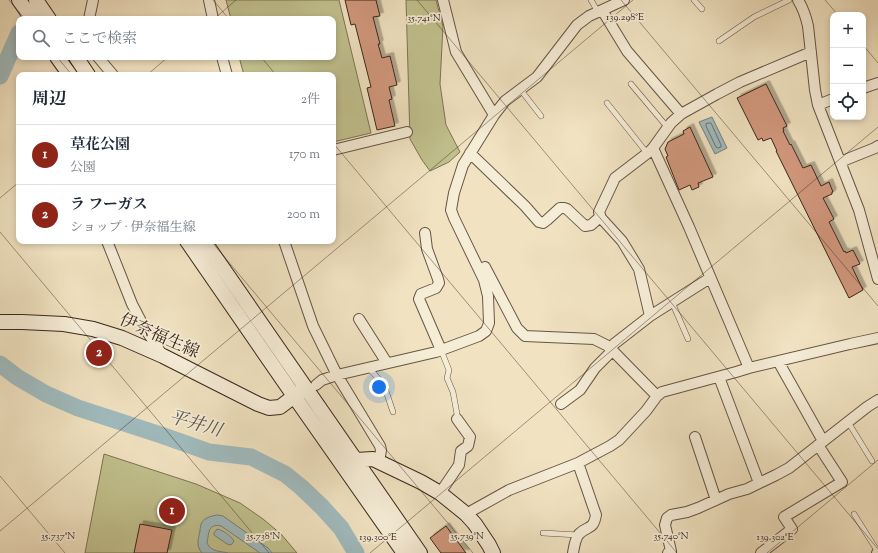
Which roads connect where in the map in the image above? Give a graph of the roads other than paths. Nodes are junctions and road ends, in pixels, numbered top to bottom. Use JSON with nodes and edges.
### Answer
{"nodes":[{"id":1,"x":19,"y":0,"type":"edge"},
{"id":2,"x":36,"y":0,"type":"edge"},
{"id":3,"x":93,"y":0,"type":"edge"},
{"id":4,"x":209,"y":0,"type":"edge"},
{"id":5,"x":443,"y":0,"type":"edge"},
{"id":6,"x":591,"y":0,"type":"edge"},
{"id":7,"x":624,"y":0,"type":"edge"},
{"id":8,"x":694,"y":0,"type":"edge"},
{"id":9,"x":789,"y":0,"type":"edge"},
{"id":10,"x":798,"y":0,"type":"edge"},
{"id":11,"x":702,"y":9,"type":"dead end"},
{"id":12,"x":600,"y":11,"type":"junction"},
{"id":13,"x":30,"y":16,"type":"edge"},
{"id":14,"x":47,"y":16,"type":"edge"},
{"id":15,"x":90,"y":16,"type":"edge"},
{"id":16,"x":212,"y":16,"type":"edge"},
{"id":17,"x":719,"y":41,"type":"dead end"},
{"id":18,"x":811,"y":52,"type":"junction"},
{"id":19,"x":59,"y":60,"type":"edge"},
{"id":20,"x":78,"y":60,"type":"edge"},
{"id":21,"x":100,"y":60,"type":"edge"},
{"id":22,"x":223,"y":60,"type":"edge"},
{"id":23,"x":68,"y":72,"type":"edge"},
{"id":24,"x":86,"y":72,"type":"edge"},
{"id":25,"x":110,"y":72,"type":"edge"},
{"id":26,"x":226,"y":72,"type":"edge"},
{"id":27,"x":878,"y":83,"type":"edge"},
{"id":28,"x":631,"y":84,"type":"dead end"},
{"id":29,"x":866,"y":87,"type":"edge"},
{"id":30,"x":520,"y":89,"type":"junction"},
{"id":31,"x":830,"y":100,"type":"edge"},
{"id":32,"x":607,"y":103,"type":"dead end"},
{"id":33,"x":818,"y":105,"type":"junction"},
{"id":34,"x":681,"y":114,"type":"junction"},
{"id":35,"x":494,"y":115,"type":"junction"},
{"id":36,"x":541,"y":116,"type":"dead end"},
{"id":37,"x":668,"y":128,"type":"junction"},
{"id":38,"x":407,"y":132,"type":"dead end"},
{"id":39,"x":878,"y":146,"type":"edge"},
{"id":40,"x":336,"y":149,"type":"edge"},
{"id":41,"x":650,"y":151,"type":"junction"},
{"id":42,"x":470,"y":153,"type":"junction"},
{"id":43,"x":840,"y":162,"type":"junction"},
{"id":44,"x":600,"y":217,"type":"junction"},
{"id":45,"x":425,"y":233,"type":"dead end"},
{"id":46,"x":108,"y":244,"type":"edge"},
{"id":47,"x":189,"y":244,"type":"edge"},
{"id":48,"x":206,"y":244,"type":"edge"},
{"id":49,"x":285,"y":244,"type":"edge"},
{"id":50,"x":472,"y":254,"type":"junction"},
{"id":51,"x":876,"y":266,"type":"edge"},
{"id":52,"x":710,"y":278,"type":"junction"},
{"id":53,"x":878,"y":279,"type":"edge"},
{"id":54,"x":672,"y":302,"type":"junction"},
{"id":55,"x":650,"y":316,"type":"junction"},
{"id":56,"x":359,"y":319,"type":"dead end"},
{"id":57,"x":7,"y":322,"type":"edge"},
{"id":58,"x":878,"y":338,"type":"edge"},
{"id":59,"x":688,"y":339,"type":"dead end"},
{"id":60,"x":611,"y":349,"type":"junction"},
{"id":61,"x":441,"y":350,"type":"junction"},
{"id":62,"x":163,"y":356,"type":"junction"},
{"id":63,"x":778,"y":361,"type":"junction"},
{"id":64,"x":387,"y":363,"type":"junction"},
{"id":65,"x":368,"y":367,"type":"junction"},
{"id":66,"x":749,"y":368,"type":"junction"},
{"id":67,"x":337,"y":374,"type":"junction"},
{"id":68,"x":719,"y":377,"type":"junction"},
{"id":69,"x":311,"y":386,"type":"junction"},
{"id":70,"x":294,"y":396,"type":"junction"},
{"id":71,"x":657,"y":396,"type":"junction"},
{"id":72,"x":878,"y":400,"type":"edge"},
{"id":73,"x":561,"y":404,"type":"dead end"},
{"id":74,"x":393,"y":412,"type":"dead end"},
{"id":75,"x":457,"y":419,"type":"joint"},
{"id":76,"x":848,"y":422,"type":"junction"},
{"id":77,"x":695,"y":437,"type":"dead end"},
{"id":78,"x":821,"y":443,"type":"junction"},
{"id":79,"x":355,"y":460,"type":"junction"},
{"id":80,"x":872,"y":461,"type":"dead end"},
{"id":81,"x":379,"y":462,"type":"junction"},
{"id":82,"x":578,"y":463,"type":"junction"},
{"id":83,"x":759,"y":483,"type":"junction"},
{"id":84,"x":440,"y":493,"type":"junction"},
{"id":85,"x":716,"y":500,"type":"junction"},
{"id":86,"x":466,"y":514,"type":"junction"},
{"id":87,"x":854,"y":514,"type":"dead end"},
{"id":88,"x":543,"y":533,"type":"dead end"},
{"id":89,"x":579,"y":535,"type":"junction"},
{"id":90,"x":878,"y":552,"type":"edge"},
{"id":91,"x":404,"y":553,"type":"edge"},
{"id":92,"x":420,"y":553,"type":"edge"},
{"id":93,"x":493,"y":553,"type":"edge"},
{"id":94,"x":573,"y":553,"type":"edge"},
{"id":95,"x":668,"y":553,"type":"edge"},
{"id":96,"x":761,"y":553,"type":"edge"}],
"edges":[{"from":1,"to":13,"type":"main road"},
{"from":2,"to":14,"type":"main road"},
{"from":3,"to":15,"type":"street"},
{"from":4,"to":16,"type":"street"},
{"from":5,"to":35,"type":"street"},
{"from":6,"to":12,"type":"lane"},
{"from":7,"to":12,"type":"street"},
{"from":8,"to":11,"type":"lane"},
{"from":9,"to":17,"type":"lane"},
{"from":10,"to":18,"type":"street"},
{"from":12,"to":30,"type":"street"},
{"from":12,"to":34,"type":"street"},
{"from":18,"to":33,"type":"street"},
{"from":18,"to":34,"type":"street"},
{"from":19,"to":23,"type":"main road"},
{"from":20,"to":24,"type":"main road"},
{"from":21,"to":25,"type":"street"},
{"from":22,"to":26,"type":"street"},
{"from":27,"to":29,"type":"street"},
{"from":28,"to":37,"type":"lane"},
{"from":30,"to":35,"type":"street"},
{"from":30,"to":36,"type":"lane"},
{"from":31,"to":33,"type":"street"},
{"from":32,"to":41,"type":"lane"},
{"from":33,"to":43,"type":"street"},
{"from":34,"to":37,"type":"street"},
{"from":35,"to":42,"type":"street"},
{"from":37,"to":41,"type":"street"},
{"from":38,"to":40,"type":"street"},
{"from":39,"to":43,"type":"street"},
{"from":41,"to":44,"type":"street"},
{"from":41,"to":52,"type":"street"},
{"from":42,"to":44,"type":"street"},
{"from":42,"to":50,"type":"street"},
{"from":43,"to":51,"type":"street"},
{"from":44,"to":55,"type":"street"},
{"from":45,"to":61,"type":"street"},
{"from":46,"to":62,"type":"street"},
{"from":47,"to":70,"type":"main road"},
{"from":48,"to":69,"type":"main road"},
{"from":49,"to":67,"type":"street"},
{"from":50,"to":60,"type":"street"},
{"from":50,"to":61,"type":"street"},
{"from":51,"to":53,"type":"street"},
{"from":52,"to":54,"type":"street"},
{"from":52,"to":66,"type":"street"},
{"from":54,"to":55,"type":"street"},
{"from":54,"to":59,"type":"lane"},
{"from":55,"to":60,"type":"street"},
{"from":56,"to":64,"type":"street"},
{"from":57,"to":62,"type":"main road","name":"伊奈福生線"},
{"from":58,"to":63,"type":"street"},
{"from":60,"to":71,"type":"street"},
{"from":60,"to":73,"type":"street"},
{"from":61,"to":64,"type":"street"},
{"from":61,"to":75,"type":"lane"},
{"from":62,"to":70,"type":"main road","name":"伊奈福生線"},
{"from":63,"to":66,"type":"street"},
{"from":63,"to":78,"type":"street"},
{"from":64,"to":65,"type":"street"},
{"from":65,"to":67,"type":"street"},
{"from":65,"to":74,"type":"lane"},
{"from":66,"to":68,"type":"street"},
{"from":67,"to":69,"type":"street"},
{"from":67,"to":81,"type":"street"},
{"from":68,"to":71,"type":"street"},
{"from":68,"to":83,"type":"street"},
{"from":69,"to":70,"type":"main road","name":"伊奈福生線"},
{"from":69,"to":79,"type":"main road"},
{"from":70,"to":91,"type":"main road"},
{"from":71,"to":82,"type":"street"},
{"from":72,"to":76,"type":"street"},
{"from":75,"to":84,"type":"street"},
{"from":76,"to":78,"type":"street"},
{"from":76,"to":80,"type":"lane"},
{"from":77,"to":85,"type":"street"},
{"from":78,"to":83,"type":"street"},
{"from":78,"to":96,"type":"street"},
{"from":79,"to":81,"type":"main road"},
{"from":79,"to":92,"type":"main road"},
{"from":81,"to":84,"type":"main road"},
{"from":82,"to":86,"type":"street"},
{"from":82,"to":89,"type":"street"},
{"from":83,"to":85,"type":"street"},
{"from":84,"to":86,"type":"main road"},
{"from":85,"to":95,"type":"street"},
{"from":86,"to":93,"type":"main road"},
{"from":87,"to":90,"type":"lane"},
{"from":88,"to":89,"type":"lane"},
{"from":89,"to":94,"type":"street"}]}
